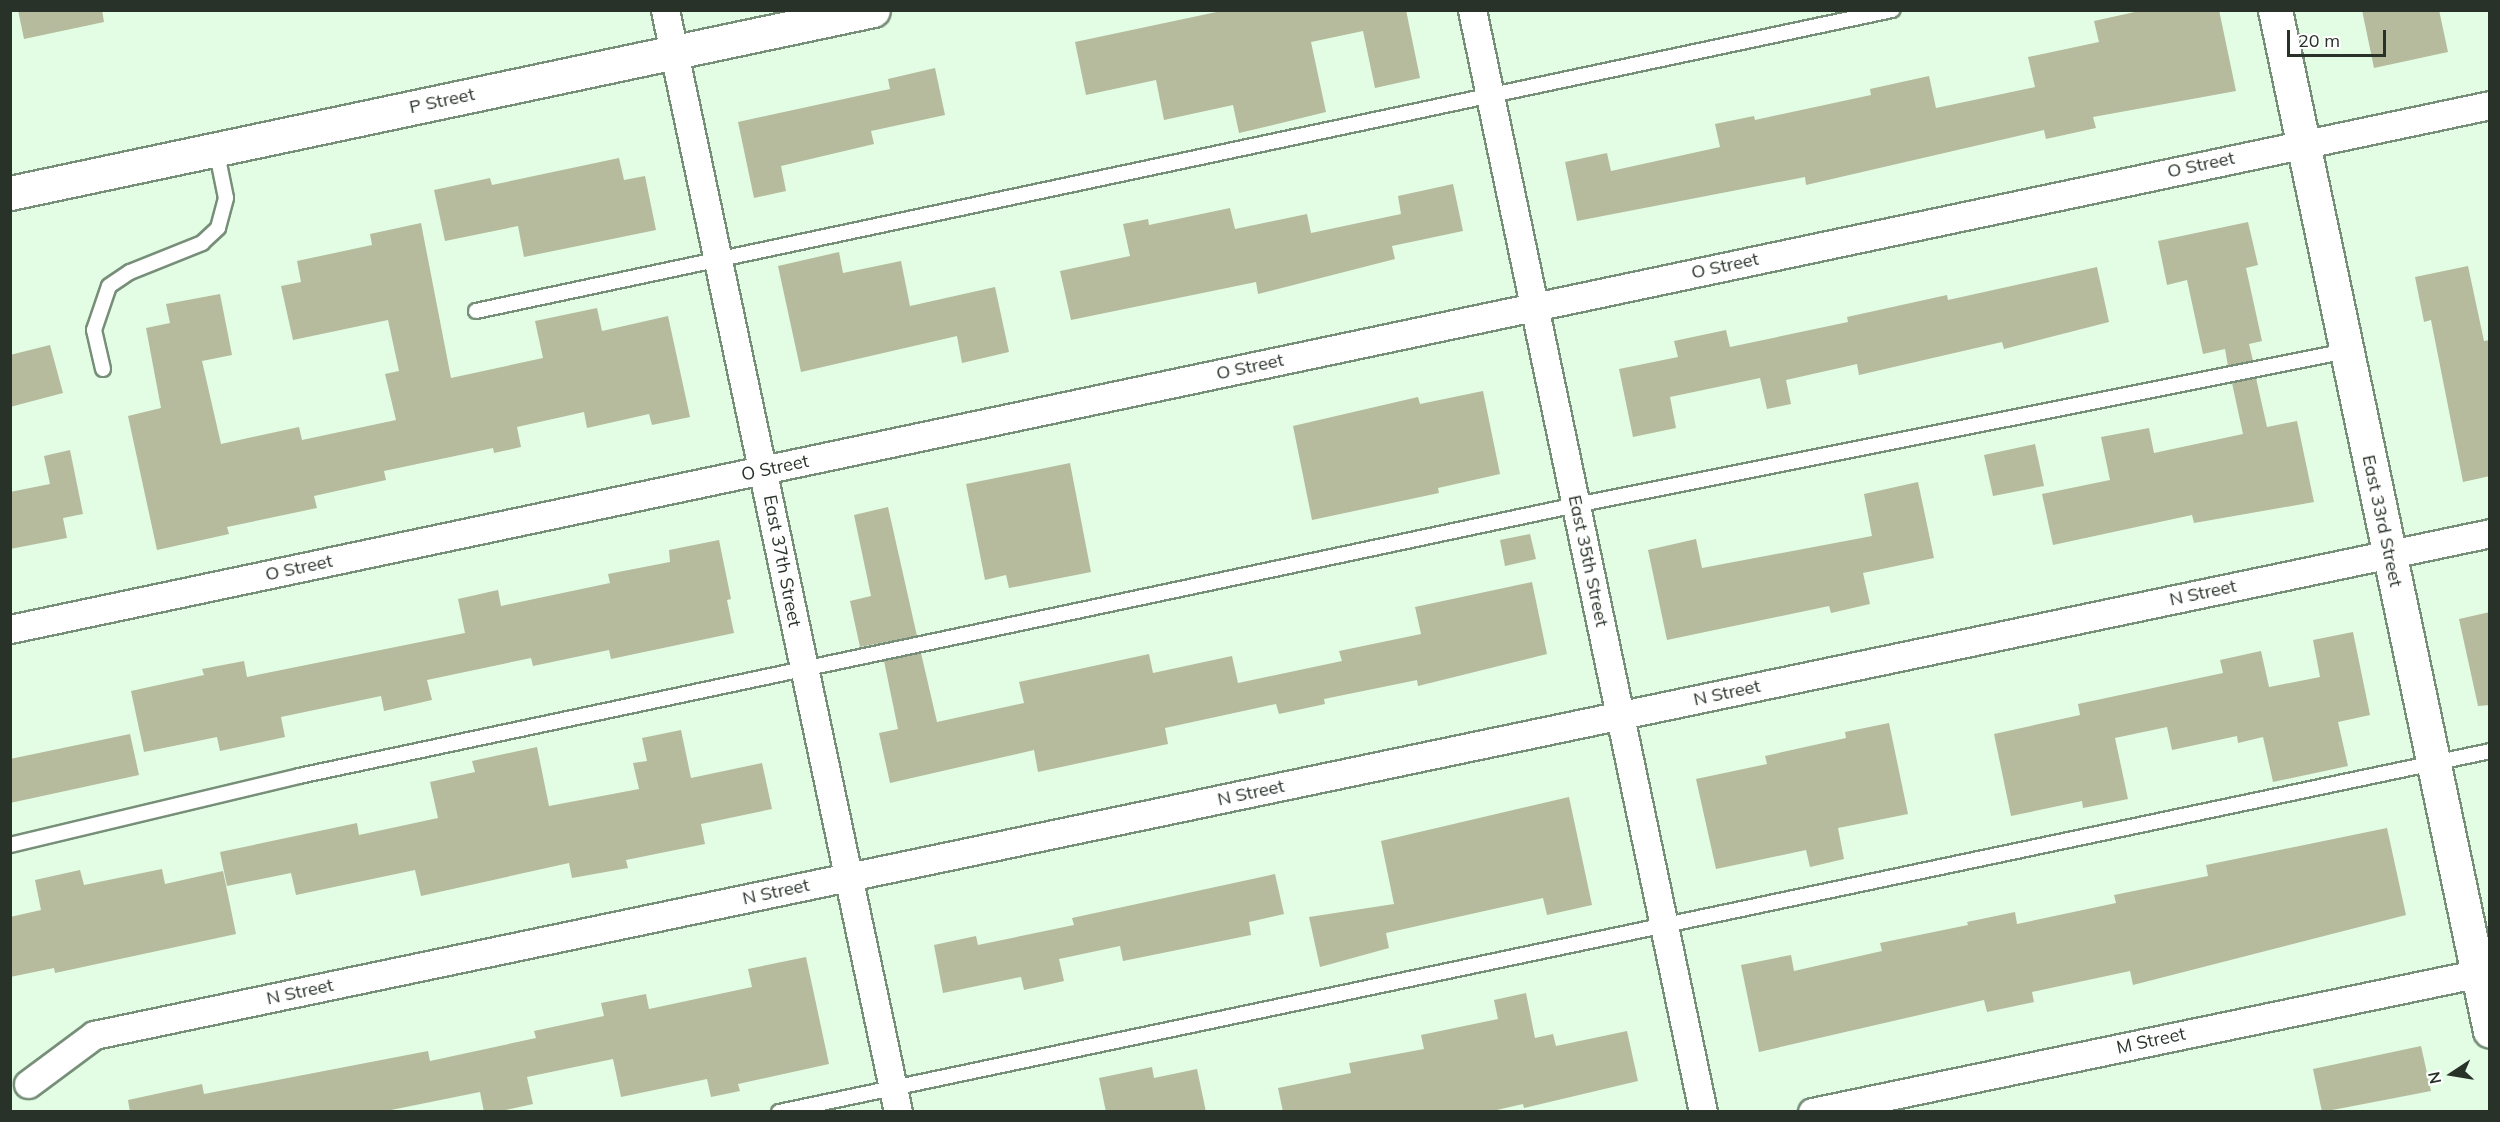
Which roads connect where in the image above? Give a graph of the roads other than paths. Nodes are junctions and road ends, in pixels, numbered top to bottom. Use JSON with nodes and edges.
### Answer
{"nodes":[{"id":1,"x":664,"y":10,"type":"edge"},
{"id":2,"x":873,"y":10,"type":"edge"},
{"id":3,"x":1472,"y":10,"type":"edge"},
{"id":4,"x":1892,"y":10,"type":"edge"},
{"id":5,"x":2275,"y":10,"type":"edge"},
{"id":6,"x":673,"y":53,"type":"junction"},
{"id":7,"x":1490,"y":96,"type":"junction"},
{"id":8,"x":2490,"y":105,"type":"edge"},
{"id":9,"x":2305,"y":143,"type":"junction"},
{"id":10,"x":216,"y":149,"type":"junction"},
{"id":11,"x":10,"y":193,"type":"edge"},
{"id":12,"x":717,"y":260,"type":"junction"},
{"id":13,"x":1537,"y":306,"type":"junction"},
{"id":14,"x":476,"y":311,"type":"dead end"},
{"id":15,"x":2347,"y":351,"type":"junction"},
{"id":16,"x":103,"y":369,"type":"dead end"},
{"id":17,"x":764,"y":470,"type":"junction"},
{"id":18,"x":1576,"y":505,"type":"junction"},
{"id":19,"x":2490,"y":533,"type":"edge"},
{"id":20,"x":2389,"y":554,"type":"junction"},
{"id":21,"x":10,"y":629,"type":"edge"},
{"id":22,"x":804,"y":669,"type":"junction"},
{"id":23,"x":1620,"y":716,"type":"junction"},
{"id":24,"x":2490,"y":751,"type":"edge"},
{"id":25,"x":2433,"y":763,"type":"junction"},
{"id":26,"x":10,"y":845,"type":"edge"},
{"id":27,"x":848,"y":877,"type":"junction"},
{"id":28,"x":1664,"y":925,"type":"junction"},
{"id":29,"x":2483,"y":972,"type":"edge"},
{"id":30,"x":2490,"y":1031,"type":"edge"},
{"id":31,"x":28,"y":1084,"type":"dead end"},
{"id":32,"x":896,"y":1100,"type":"edge"},
{"id":33,"x":779,"y":1112,"type":"edge"},
{"id":34,"x":1703,"y":1112,"type":"edge"},
{"id":35,"x":1812,"y":1112,"type":"edge"}],
"edges":[{"from":1,"to":6,"type":"street","name":"East 37th Street"},
{"from":2,"to":6,"type":"street","name":"P Street"},
{"from":3,"to":7,"type":"street","name":"East 35th Street"},
{"from":4,"to":7,"type":"lane"},
{"from":5,"to":9,"type":"street","name":"East 33rd Street"},
{"from":6,"to":10,"type":"street","name":"P Street"},
{"from":6,"to":12,"type":"street","name":"East 37th Street"},
{"from":7,"to":12,"type":"lane"},
{"from":7,"to":13,"type":"street","name":"East 35th Street"},
{"from":8,"to":9,"type":"street","name":"O Street"},
{"from":9,"to":13,"type":"street","name":"O Street"},
{"from":9,"to":15,"type":"street","name":"East 33rd Street"},
{"from":10,"to":11,"type":"street","name":"P Street"},
{"from":10,"to":16,"type":"lane"},
{"from":12,"to":14,"type":"lane"},
{"from":12,"to":17,"type":"street","name":"East 37th Street"},
{"from":13,"to":17,"type":"street","name":"O Street"},
{"from":13,"to":18,"type":"street","name":"East 35th Street"},
{"from":15,"to":18,"type":"lane"},
{"from":15,"to":20,"type":"street","name":"East 33rd Street"},
{"from":17,"to":21,"type":"street","name":"O Street"},
{"from":17,"to":22,"type":"street","name":"East 37th Street"},
{"from":18,"to":22,"type":"lane"},
{"from":18,"to":23,"type":"street","name":"East 35th Street"},
{"from":19,"to":20,"type":"street","name":"N Street"},
{"from":20,"to":23,"type":"street","name":"N Street"},
{"from":20,"to":25,"type":"street","name":"East 33rd Street"},
{"from":22,"to":26,"type":"lane"},
{"from":22,"to":27,"type":"street","name":"East 37th Street"},
{"from":23,"to":27,"type":"street","name":"N Street"},
{"from":23,"to":28,"type":"street","name":"East 35th Street"},
{"from":24,"to":25,"type":"lane"},
{"from":25,"to":28,"type":"lane"},
{"from":25,"to":29,"type":"street","name":"East 33rd Street"},
{"from":27,"to":31,"type":"street","name":"N Street"},
{"from":27,"to":32,"type":"street","name":"East 37th Street"},
{"from":28,"to":32,"type":"lane"},
{"from":28,"to":34,"type":"street","name":"East 35th Street"},
{"from":29,"to":30,"type":"street","name":"East 33rd Street"},
{"from":29,"to":35,"type":"street","name":"M Street"},
{"from":32,"to":33,"type":"lane"}]}
